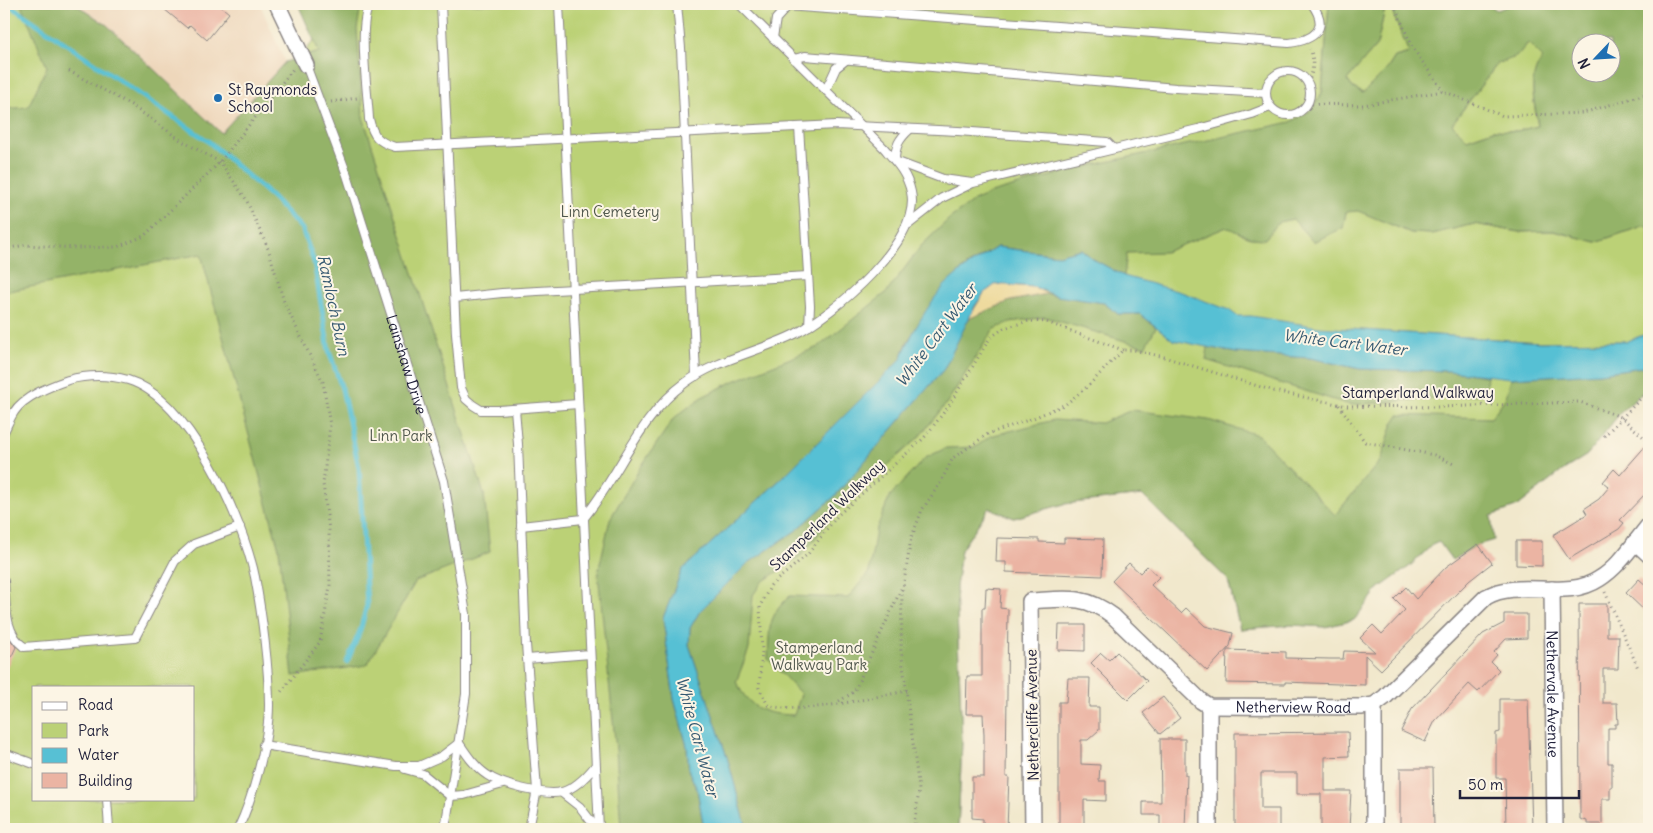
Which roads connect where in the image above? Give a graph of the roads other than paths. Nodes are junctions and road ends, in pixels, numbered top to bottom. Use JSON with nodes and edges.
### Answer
{"nodes":[{"id":1,"x":277,"y":4,"type":"edge"},
{"id":2,"x":370,"y":4,"type":"edge"},
{"id":3,"x":441,"y":4,"type":"edge"},
{"id":4,"x":559,"y":4,"type":"edge"},
{"id":5,"x":677,"y":4,"type":"edge"},
{"id":6,"x":759,"y":4,"type":"edge"},
{"id":7,"x":1312,"y":4,"type":"edge"},
{"id":8,"x":743,"y":5,"type":"edge"},
{"id":9,"x":788,"y":7,"type":"junction"},
{"id":10,"x":773,"y":38,"type":"junction"},
{"id":11,"x":794,"y":59,"type":"junction"},
{"id":12,"x":846,"y":60,"type":"junction"},
{"id":13,"x":304,"y":61,"type":"joint"},
{"id":14,"x":826,"y":90,"type":"junction"},
{"id":15,"x":1266,"y":93,"type":"junction"},
{"id":16,"x":1270,"y":107,"type":"junction"},
{"id":17,"x":861,"y":125,"type":"junction"},
{"id":18,"x":799,"y":127,"type":"junction"},
{"id":19,"x":910,"y":129,"type":"junction"},
{"id":20,"x":683,"y":133,"type":"junction"},
{"id":21,"x":567,"y":140,"type":"junction"},
{"id":22,"x":449,"y":145,"type":"junction"},
{"id":23,"x":1114,"y":149,"type":"junction"},
{"id":24,"x":895,"y":160,"type":"junction"},
{"id":25,"x":973,"y":183,"type":"junction"},
{"id":26,"x":905,"y":227,"type":"junction"},
{"id":27,"x":808,"y":276,"type":"junction"},
{"id":28,"x":692,"y":283,"type":"junction"},
{"id":29,"x":573,"y":290,"type":"junction"},
{"id":30,"x":455,"y":298,"type":"junction"},
{"id":31,"x":809,"y":326,"type":"junction"},
{"id":32,"x":696,"y":376,"type":"junction"},
{"id":33,"x":578,"y":404,"type":"junction"},
{"id":34,"x":515,"y":409,"type":"junction"},
{"id":35,"x":4,"y":432,"type":"edge"},
{"id":36,"x":583,"y":519,"type":"junction"},
{"id":37,"x":1649,"y":525,"type":"edge"},
{"id":38,"x":521,"y":526,"type":"junction"},
{"id":39,"x":240,"y":527,"type":"junction"},
{"id":40,"x":1635,"y":542,"type":"junction"},
{"id":41,"x":1649,"y":555,"type":"edge"},
{"id":42,"x":4,"y":581,"type":"edge"},
{"id":43,"x":1552,"y":589,"type":"junction"},
{"id":44,"x":590,"y":654,"type":"junction"},
{"id":45,"x":527,"y":659,"type":"junction"},
{"id":46,"x":1374,"y":704,"type":"junction"},
{"id":47,"x":1210,"y":706,"type":"junction"},
{"id":48,"x":459,"y":744,"type":"junction"},
{"id":49,"x":264,"y":745,"type":"junction"},
{"id":50,"x":4,"y":753,"type":"edge"},
{"id":51,"x":32,"y":763,"type":"edge"},
{"id":52,"x":396,"y":766,"type":"junction"},
{"id":53,"x":595,"y":766,"type":"junction"},
{"id":54,"x":503,"y":784,"type":"junction"},
{"id":55,"x":536,"y":790,"type":"junction"},
{"id":56,"x":562,"y":792,"type":"junction"},
{"id":57,"x":450,"y":796,"type":"junction"},
{"id":58,"x":107,"y":800,"type":"edge"},
{"id":59,"x":109,"y":829,"type":"edge"},
{"id":60,"x":238,"y":829,"type":"edge"},
{"id":61,"x":445,"y":829,"type":"edge"},
{"id":62,"x":529,"y":829,"type":"edge"},
{"id":63,"x":598,"y":829,"type":"edge"},
{"id":64,"x":1033,"y":829,"type":"edge"},
{"id":65,"x":1208,"y":829,"type":"edge"},
{"id":66,"x":1374,"y":829,"type":"edge"},
{"id":67,"x":1555,"y":829,"type":"edge"}],
"edges":[{"from":1,"to":13,"type":"street","name":"Lainshaw Drive"},
{"from":2,"to":22,"type":"lane"},
{"from":3,"to":22,"type":"lane"},
{"from":4,"to":21,"type":"lane"},
{"from":5,"to":20,"type":"lane"},
{"from":6,"to":9,"type":"lane"},
{"from":7,"to":9,"type":"lane"},
{"from":8,"to":10,"type":"lane"},
{"from":9,"to":10,"type":"lane"},
{"from":10,"to":11,"type":"lane"},
{"from":11,"to":12,"type":"lane"},
{"from":11,"to":14,"type":"lane"},
{"from":12,"to":14,"type":"lane"},
{"from":12,"to":15,"type":"lane"},
{"from":13,"to":48,"type":"lane","name":"Lainshaw Drive"},
{"from":14,"to":17,"type":"lane"},
{"from":15,"to":16,"type":"lane"},
{"from":15,"to":16,"type":"lane"},
{"from":16,"to":23,"type":"lane"},
{"from":17,"to":18,"type":"lane"},
{"from":17,"to":19,"type":"lane"},
{"from":17,"to":24,"type":"lane"},
{"from":18,"to":20,"type":"lane"},
{"from":18,"to":27,"type":"lane"},
{"from":19,"to":23,"type":"lane"},
{"from":19,"to":24,"type":"lane"},
{"from":20,"to":21,"type":"lane"},
{"from":20,"to":28,"type":"lane"},
{"from":21,"to":22,"type":"lane"},
{"from":21,"to":29,"type":"lane"},
{"from":22,"to":30,"type":"lane"},
{"from":23,"to":25,"type":"lane"},
{"from":24,"to":25,"type":"lane"},
{"from":24,"to":26,"type":"lane"},
{"from":25,"to":26,"type":"lane"},
{"from":26,"to":31,"type":"lane"},
{"from":27,"to":28,"type":"lane"},
{"from":27,"to":31,"type":"lane"},
{"from":28,"to":29,"type":"lane"},
{"from":28,"to":32,"type":"lane"},
{"from":29,"to":30,"type":"lane"},
{"from":29,"to":33,"type":"lane"},
{"from":30,"to":34,"type":"lane"},
{"from":31,"to":32,"type":"lane"},
{"from":32,"to":36,"type":"lane"},
{"from":33,"to":34,"type":"lane"},
{"from":33,"to":36,"type":"lane"},
{"from":34,"to":38,"type":"lane"},
{"from":35,"to":39,"type":"lane"},
{"from":36,"to":38,"type":"lane"},
{"from":36,"to":44,"type":"lane"},
{"from":37,"to":40,"type":"street"},
{"from":38,"to":45,"type":"lane"},
{"from":39,"to":42,"type":"lane"},
{"from":39,"to":49,"type":"lane"},
{"from":40,"to":41,"type":"street"},
{"from":40,"to":43,"type":"street"},
{"from":43,"to":46,"type":"street"},
{"from":43,"to":67,"type":"street","name":"Nethervale Avenue"},
{"from":44,"to":45,"type":"lane"},
{"from":44,"to":53,"type":"lane"},
{"from":45,"to":55,"type":"lane"},
{"from":46,"to":47,"type":"street","name":"Netherview Road"},
{"from":46,"to":66,"type":"street"},
{"from":47,"to":64,"type":"street","name":"Nethercliffe Avenue"},
{"from":47,"to":65,"type":"street"},
{"from":48,"to":52,"type":"lane"},
{"from":48,"to":54,"type":"lane"},
{"from":48,"to":57,"type":"lane","name":"Lainshaw Drive"},
{"from":49,"to":52,"type":"lane"},
{"from":49,"to":60,"type":"lane"},
{"from":50,"to":51,"type":"lane"},
{"from":52,"to":57,"type":"lane"},
{"from":53,"to":56,"type":"lane"},
{"from":53,"to":63,"type":"lane"},
{"from":54,"to":55,"type":"lane"},
{"from":54,"to":57,"type":"lane"},
{"from":55,"to":56,"type":"lane"},
{"from":55,"to":62,"type":"lane"},
{"from":56,"to":63,"type":"lane"},
{"from":57,"to":61,"type":"lane","name":"Lainshaw Drive"},
{"from":58,"to":59,"type":"lane"}]}
